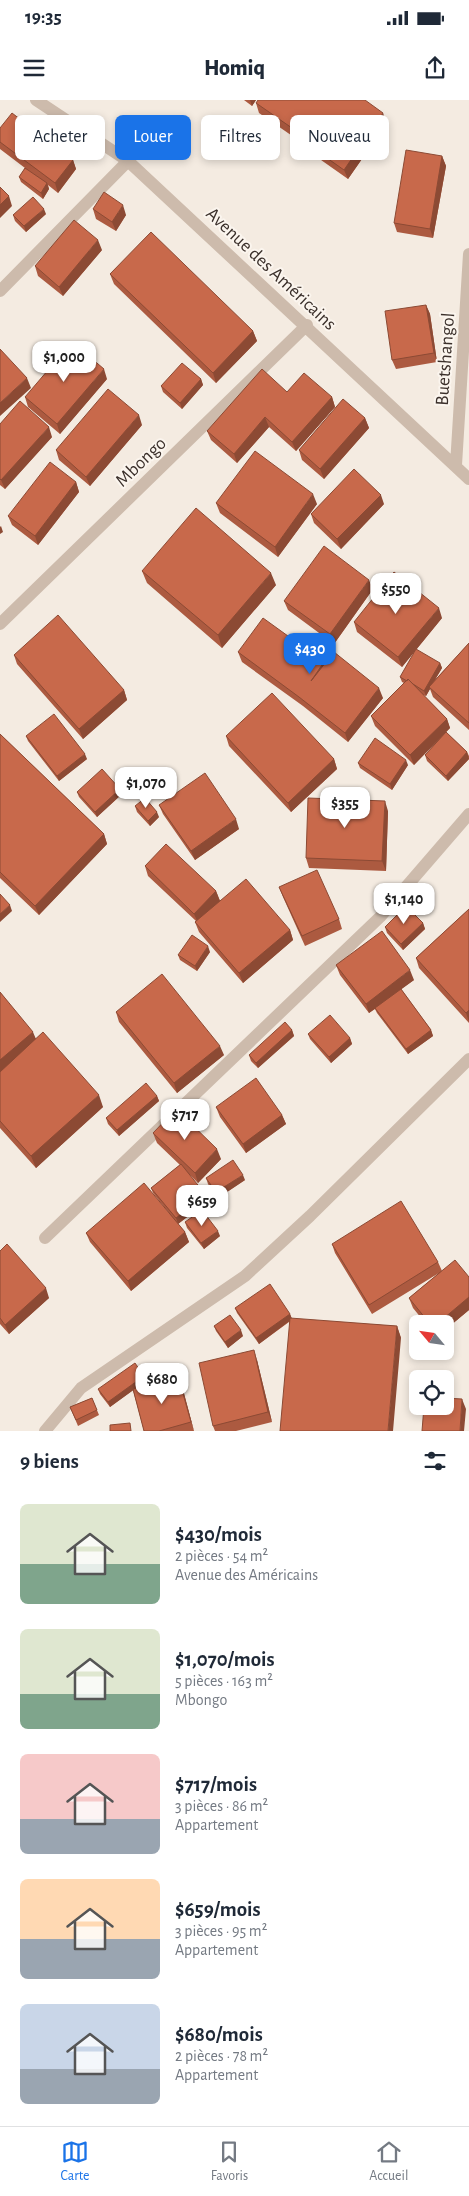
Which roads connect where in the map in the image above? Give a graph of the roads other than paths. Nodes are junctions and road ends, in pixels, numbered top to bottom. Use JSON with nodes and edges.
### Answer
{"nodes":[{"id":1,"x":36,"y":100,"type":"edge"},
{"id":2,"x":128,"y":161,"type":"junction"},
{"id":3,"x":469,"y":254,"type":"edge"},
{"id":4,"x":0,"y":291,"type":"edge"},
{"id":5,"x":307,"y":325,"type":"junction"},
{"id":6,"x":456,"y":465,"type":"junction"},
{"id":7,"x":469,"y":479,"type":"edge"},
{"id":8,"x":0,"y":624,"type":"edge"},
{"id":9,"x":469,"y":814,"type":"edge"},
{"id":10,"x":469,"y":1059,"type":"edge"},
{"id":11,"x":45,"y":1238,"type":"dead end"},
{"id":12,"x":45,"y":1431,"type":"edge"}],
"edges":[{"from":1,"to":2,"type":"street","name":"Avenue des Américains"},
{"from":2,"to":4,"type":"street"},
{"from":2,"to":5,"type":"street","name":"Avenue des Américains"},
{"from":3,"to":6,"type":"street","name":"Buetshangol"},
{"from":5,"to":6,"type":"street","name":"Avenue des Américains"},
{"from":5,"to":8,"type":"street","name":"Mbongo"},
{"from":6,"to":7,"type":"street","name":"Avenue des Américains"},
{"from":9,"to":11,"type":"street"},
{"from":10,"to":12,"type":"street"}]}
